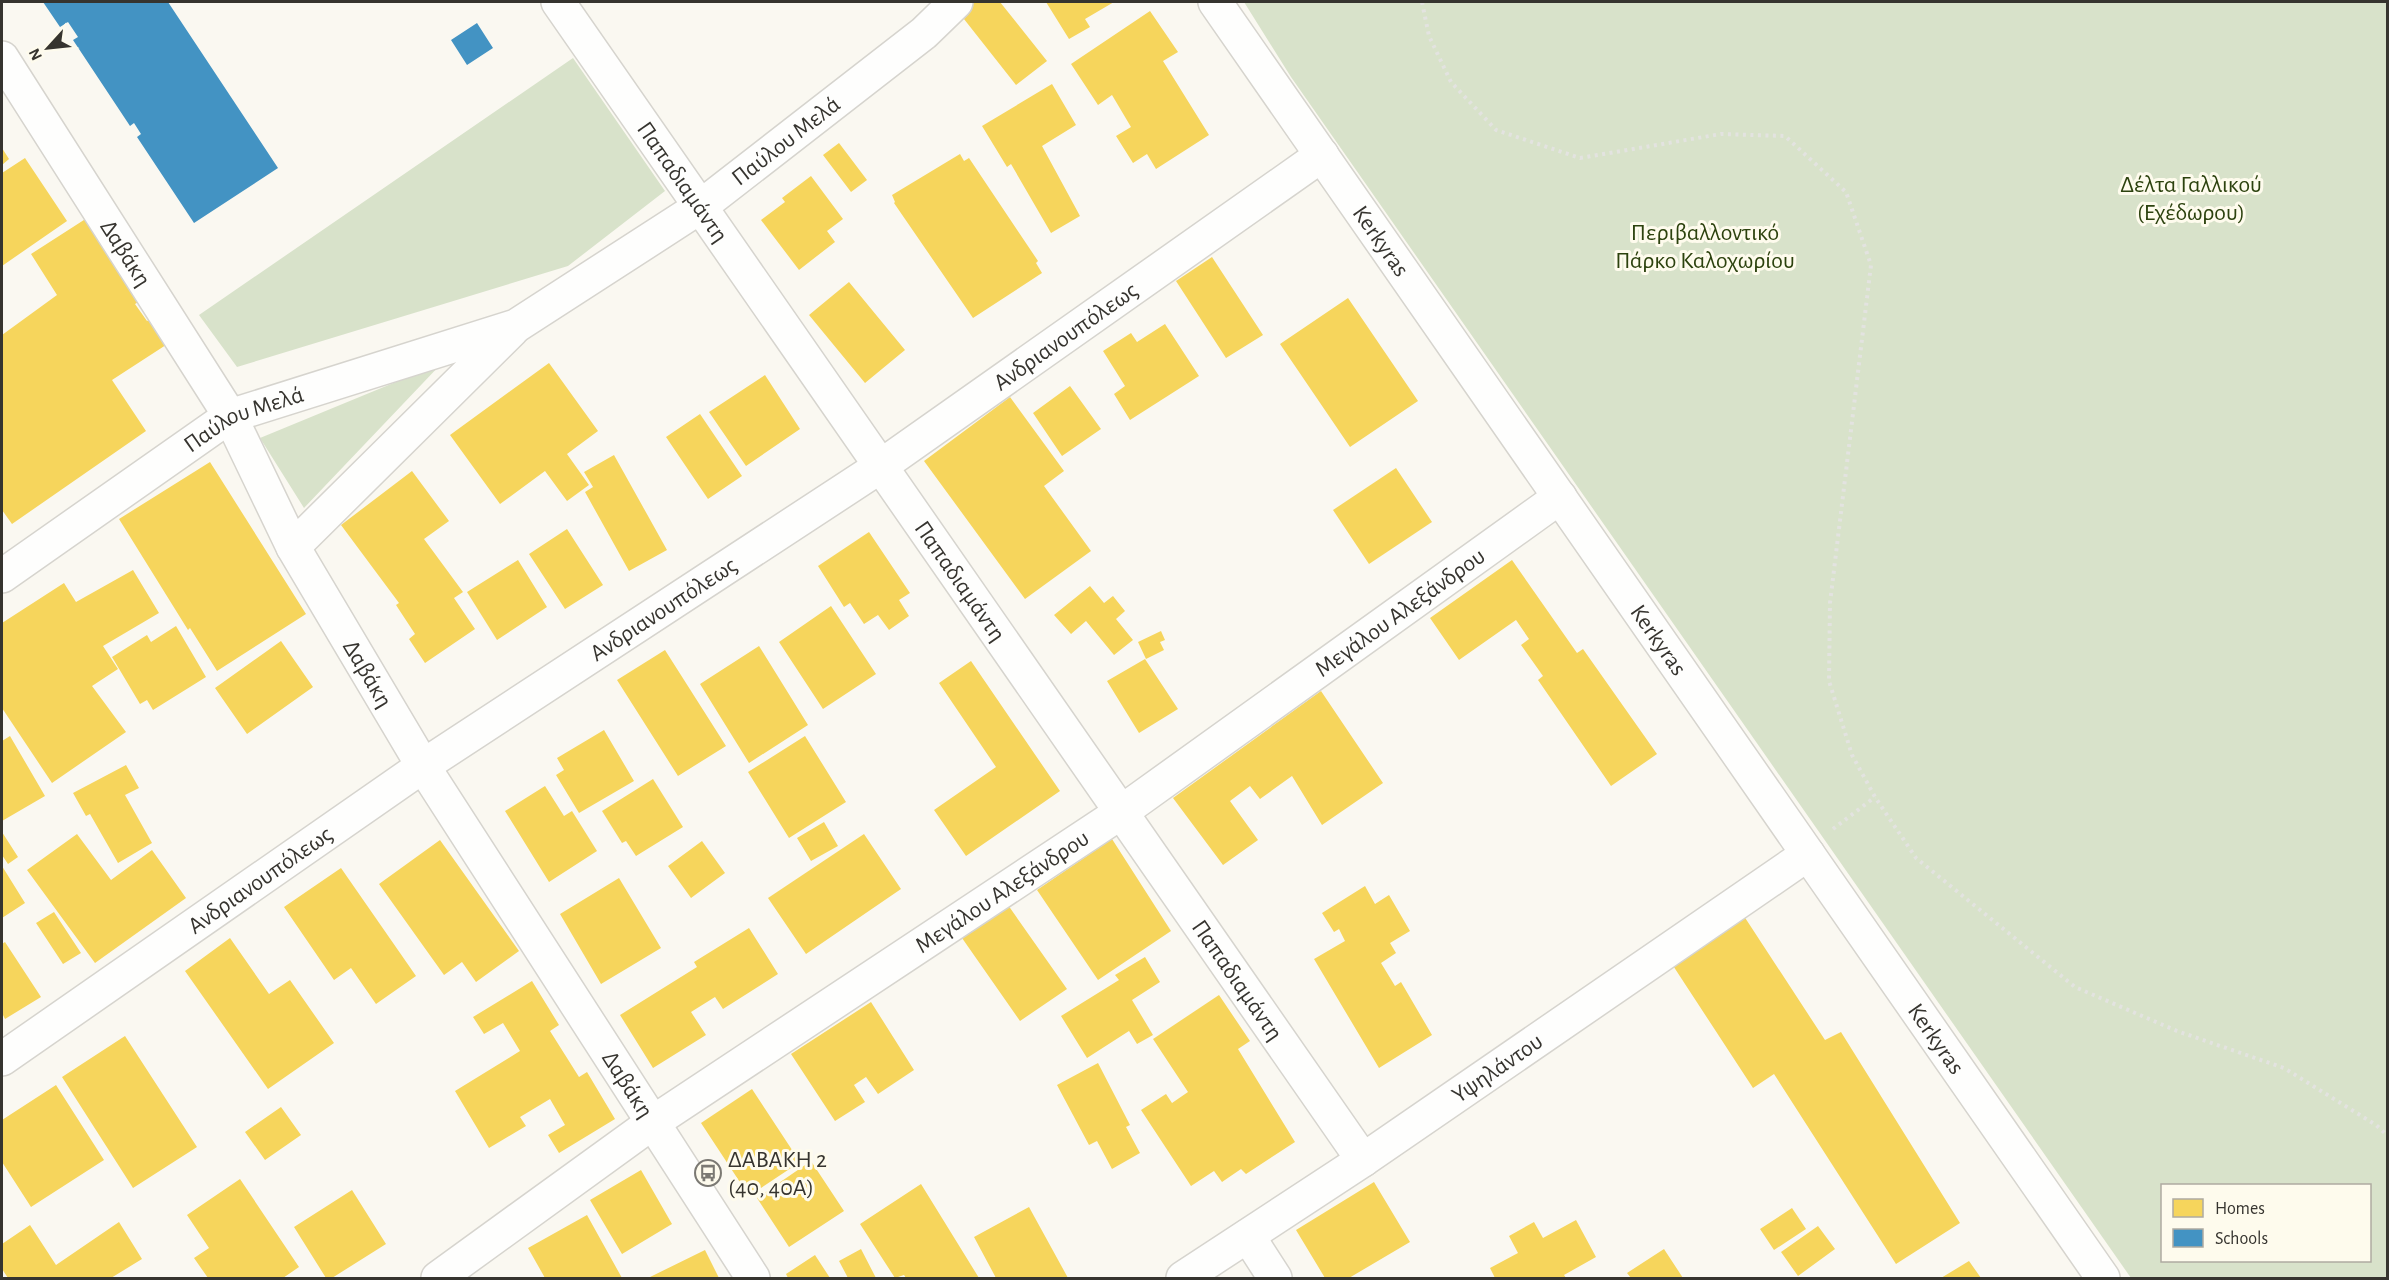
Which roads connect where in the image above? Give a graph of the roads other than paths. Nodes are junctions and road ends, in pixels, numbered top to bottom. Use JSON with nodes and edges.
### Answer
{"nodes":[{"id":1,"x":558,"y":2,"type":"edge"},
{"id":2,"x":956,"y":2,"type":"edge"},
{"id":3,"x":1215,"y":2,"type":"edge"},
{"id":4,"x":2,"y":58,"type":"edge"},
{"id":5,"x":1322,"y":155,"type":"junction"},
{"id":6,"x":700,"y":207,"type":"junction"},
{"id":7,"x":516,"y":326,"type":"junction"},
{"id":8,"x":230,"y":416,"type":"junction"},
{"id":9,"x":881,"y":466,"type":"junction"},
{"id":10,"x":1560,"y":497,"type":"junction"},
{"id":11,"x":293,"y":548,"type":"junction"},
{"id":12,"x":2,"y":576,"type":"edge"},
{"id":13,"x":423,"y":766,"type":"junction"},
{"id":14,"x":1120,"y":813,"type":"junction"},
{"id":15,"x":1817,"y":844,"type":"junction"},
{"id":16,"x":2,"y":1059,"type":"edge"},
{"id":17,"x":652,"y":1123,"type":"junction"},
{"id":18,"x":1363,"y":1160,"type":"junction"},
{"id":19,"x":1248,"y":1236,"type":"junction"},
{"id":20,"x":438,"y":1278,"type":"edge"},
{"id":21,"x":753,"y":1278,"type":"edge"},
{"id":22,"x":1183,"y":1278,"type":"edge"},
{"id":23,"x":1275,"y":1278,"type":"edge"},
{"id":24,"x":2103,"y":1278,"type":"edge"}],
"edges":[{"from":1,"to":6,"type":"street","name":"Παπαδιαμάντη"},
{"from":2,"to":6,"type":"street","name":"Παύλου Μελά"},
{"from":3,"to":5,"type":"street","name":"Kerkyras"},
{"from":4,"to":8,"type":"street","name":"Δαβάκη"},
{"from":5,"to":9,"type":"street","name":"Ανδριανουπόλεως"},
{"from":5,"to":10,"type":"street","name":"Kerkyras"},
{"from":6,"to":7,"type":"street","name":"Παύλου Μελά"},
{"from":6,"to":9,"type":"street","name":"Παπαδιαμάντη"},
{"from":7,"to":8,"type":"street","name":"Παύλου Μελά"},
{"from":7,"to":11,"type":"street","name":"Παύλου Μελά"},
{"from":8,"to":11,"type":"street","name":"Δαβάκη"},
{"from":8,"to":12,"type":"street","name":"Παύλου Μελά"},
{"from":9,"to":13,"type":"street","name":"Ανδριανουπόλεως"},
{"from":9,"to":14,"type":"street","name":"Παπαδιαμάντη"},
{"from":10,"to":14,"type":"street","name":"Μεγάλου Αλεξάνδρου"},
{"from":10,"to":15,"type":"street","name":"Kerkyras"},
{"from":11,"to":13,"type":"street","name":"Δαβάκη"},
{"from":13,"to":16,"type":"street","name":"Ανδριανουπόλεως"},
{"from":13,"to":17,"type":"street","name":"Δαβάκη"},
{"from":14,"to":17,"type":"street","name":"Μεγάλου Αλεξάνδρου"},
{"from":14,"to":18,"type":"street","name":"Παπαδιαμάντη"},
{"from":15,"to":18,"type":"street","name":"Υψηλάντου"},
{"from":15,"to":24,"type":"street","name":"Kerkyras"},
{"from":17,"to":20,"type":"street","name":"Μεγάλου Αλεξάνδρου"},
{"from":17,"to":21,"type":"street","name":"Δαβάκη"},
{"from":18,"to":19,"type":"street","name":"Υψηλάντου"},
{"from":19,"to":22,"type":"street","name":"Υψηλάντου"},
{"from":19,"to":23,"type":"street"}]}
